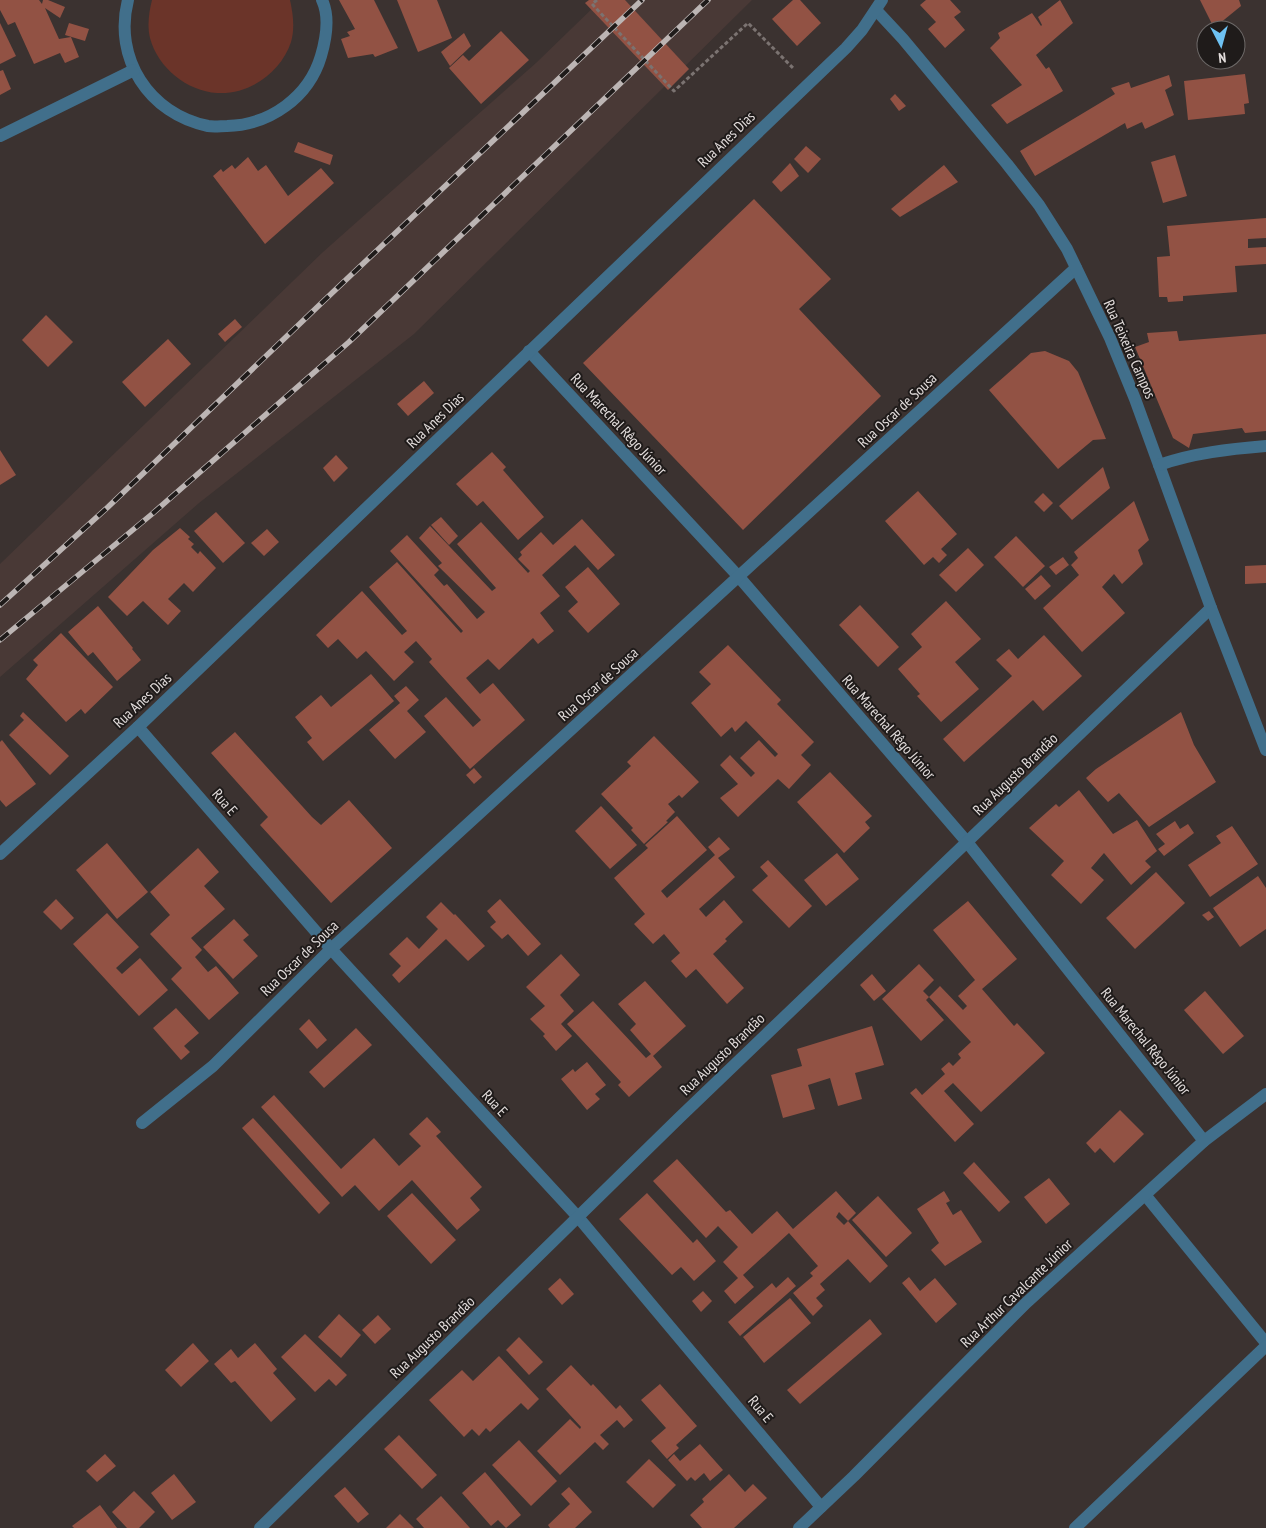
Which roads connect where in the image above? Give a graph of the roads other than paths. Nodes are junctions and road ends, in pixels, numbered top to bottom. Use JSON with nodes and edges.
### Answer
{"nodes":[{"id":1,"x":128,"y":0,"type":"edge"},
{"id":2,"x":322,"y":0,"type":"edge"},
{"id":3,"x":879,"y":5,"type":"edge"},
{"id":4,"x":134,"y":70,"type":"junction"},
{"id":5,"x":0,"y":136,"type":"edge"},
{"id":6,"x":1076,"y":268,"type":"junction"},
{"id":7,"x":529,"y":351,"type":"junction"},
{"id":8,"x":1266,"y":446,"type":"edge"},
{"id":9,"x":1158,"y":465,"type":"junction"},
{"id":10,"x":739,"y":577,"type":"junction"},
{"id":11,"x":1211,"y":608,"type":"junction"},
{"id":12,"x":138,"y":727,"type":"junction"},
{"id":13,"x":1264,"y":738,"type":"edge"},
{"id":14,"x":1266,"y":750,"type":"edge"},
{"id":15,"x":967,"y":842,"type":"junction"},
{"id":16,"x":0,"y":854,"type":"edge"},
{"id":17,"x":331,"y":949,"type":"junction"},
{"id":18,"x":1266,"y":1094,"type":"edge"},
{"id":19,"x":142,"y":1123,"type":"dead end"},
{"id":20,"x":1204,"y":1141,"type":"junction"},
{"id":21,"x":1146,"y":1196,"type":"junction"},
{"id":22,"x":578,"y":1216,"type":"junction"},
{"id":23,"x":1266,"y":1343,"type":"edge"},
{"id":24,"x":1266,"y":1346,"type":"edge"},
{"id":25,"x":822,"y":1507,"type":"junction"},
{"id":26,"x":260,"y":1528,"type":"edge"},
{"id":27,"x":799,"y":1528,"type":"edge"},
{"id":28,"x":1075,"y":1528,"type":"edge"}],
"edges":[{"from":1,"to":4,"type":"street"},
{"from":2,"to":4,"type":"street"},
{"from":3,"to":6,"type":"street","name":"Rua Teixeira Campos"},
{"from":3,"to":7,"type":"street","name":"Rua Anes Dias"},
{"from":4,"to":5,"type":"street"},
{"from":6,"to":9,"type":"street","name":"Rua Teixeira Campos"},
{"from":6,"to":10,"type":"street","name":"Rua Oscar de Sousa"},
{"from":7,"to":10,"type":"street","name":"Rua Marechal Rêgo Júnior"},
{"from":7,"to":12,"type":"street","name":"Rua Anes Dias"},
{"from":8,"to":9,"type":"street"},
{"from":9,"to":11,"type":"street","name":"Rua Teixeira Campos"},
{"from":10,"to":15,"type":"street","name":"Rua Marechal Rêgo Júnior"},
{"from":10,"to":17,"type":"street","name":"Rua Oscar de Sousa"},
{"from":11,"to":13,"type":"street","name":"Rua Teixeira Campos"},
{"from":11,"to":15,"type":"street","name":"Rua Augusto Brandão"},
{"from":12,"to":16,"type":"street","name":"Rua Anes Dias"},
{"from":12,"to":17,"type":"street","name":"Rua E"},
{"from":13,"to":14,"type":"street","name":"Rua Teixeira Campos"},
{"from":15,"to":20,"type":"street","name":"Rua Marechal Rêgo Júnior"},
{"from":15,"to":22,"type":"street","name":"Rua Augusto Brandão"},
{"from":17,"to":19,"type":"street","name":"Rua Oscar de Sousa"},
{"from":17,"to":22,"type":"street","name":"Rua E"},
{"from":18,"to":20,"type":"street","name":"Rua Arthur Cavalcante Júnior"},
{"from":20,"to":21,"type":"street","name":"Rua Arthur Cavalcante Júnior"},
{"from":21,"to":23,"type":"street"},
{"from":21,"to":25,"type":"street","name":"Rua Arthur Cavalcante Júnior"},
{"from":22,"to":25,"type":"street","name":"Rua E"},
{"from":22,"to":26,"type":"street","name":"Rua Augusto Brandão"},
{"from":24,"to":28,"type":"street"},
{"from":25,"to":27,"type":"street","name":"Rua Arthur Cavalcante Júnior"}]}
